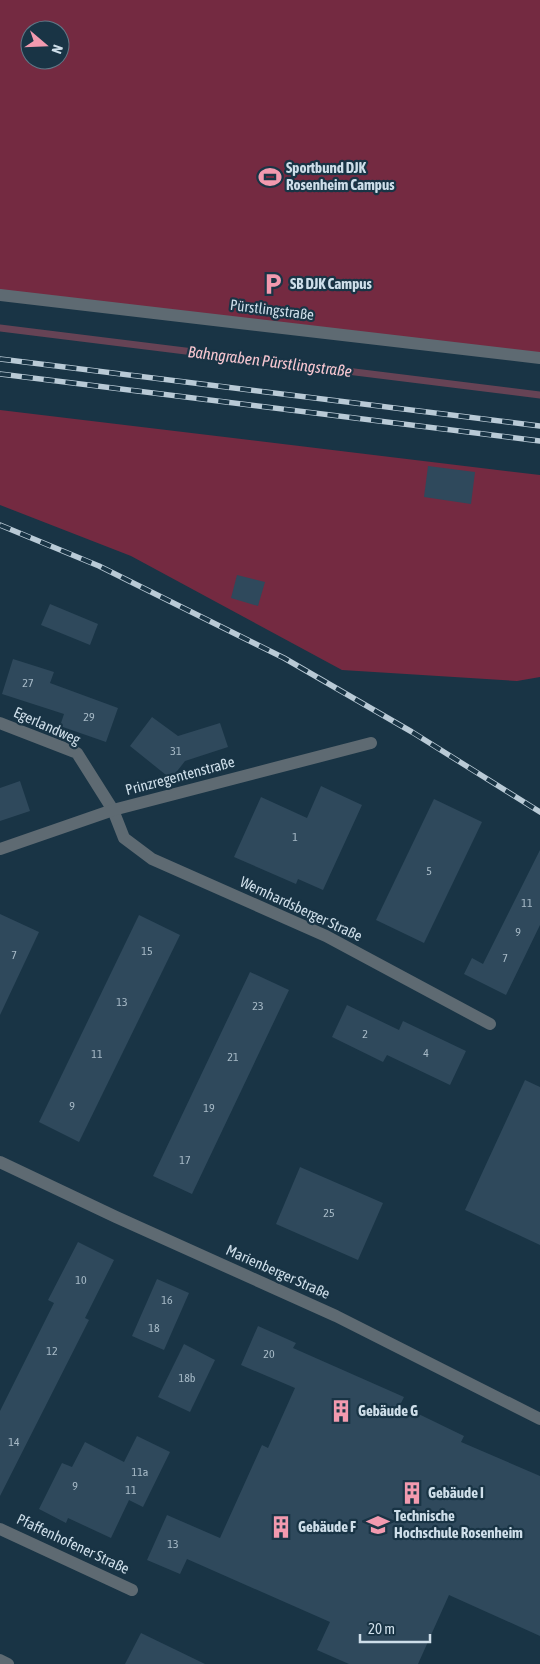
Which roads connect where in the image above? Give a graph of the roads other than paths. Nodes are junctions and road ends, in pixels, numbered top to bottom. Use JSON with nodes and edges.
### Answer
{"nodes":[{"id":1,"x":0,"y":295,"type":"edge"},
{"id":2,"x":540,"y":358,"type":"edge"},
{"id":3,"x":0,"y":723,"type":"edge"},
{"id":4,"x":371,"y":743,"type":"dead end"},
{"id":5,"x":113,"y":810,"type":"junction"},
{"id":6,"x":0,"y":849,"type":"edge"},
{"id":7,"x":490,"y":1024,"type":"dead end"},
{"id":8,"x":0,"y":1162,"type":"edge"},
{"id":9,"x":540,"y":1419,"type":"edge"},
{"id":10,"x":0,"y":1529,"type":"edge"},
{"id":11,"x":132,"y":1590,"type":"dead end"},
{"id":12,"x":0,"y":1660,"type":"edge"},
{"id":13,"x":8,"y":1664,"type":"edge"}],
"edges":[{"from":1,"to":2,"type":"street","name":"Pürstlingstraße"},
{"from":3,"to":5,"type":"street","name":"Egerlandweg"},
{"from":4,"to":5,"type":"street","name":"Prinzregentenstraße"},
{"from":5,"to":6,"type":"street","name":"Prinzregentenstraße"},
{"from":5,"to":7,"type":"street","name":"Wernhardsberger Straße"},
{"from":8,"to":9,"type":"street","name":"Marienberger Straße"},
{"from":10,"to":11,"type":"street","name":"Pfaffenhofener Straße"},
{"from":12,"to":13,"type":"street"}]}
